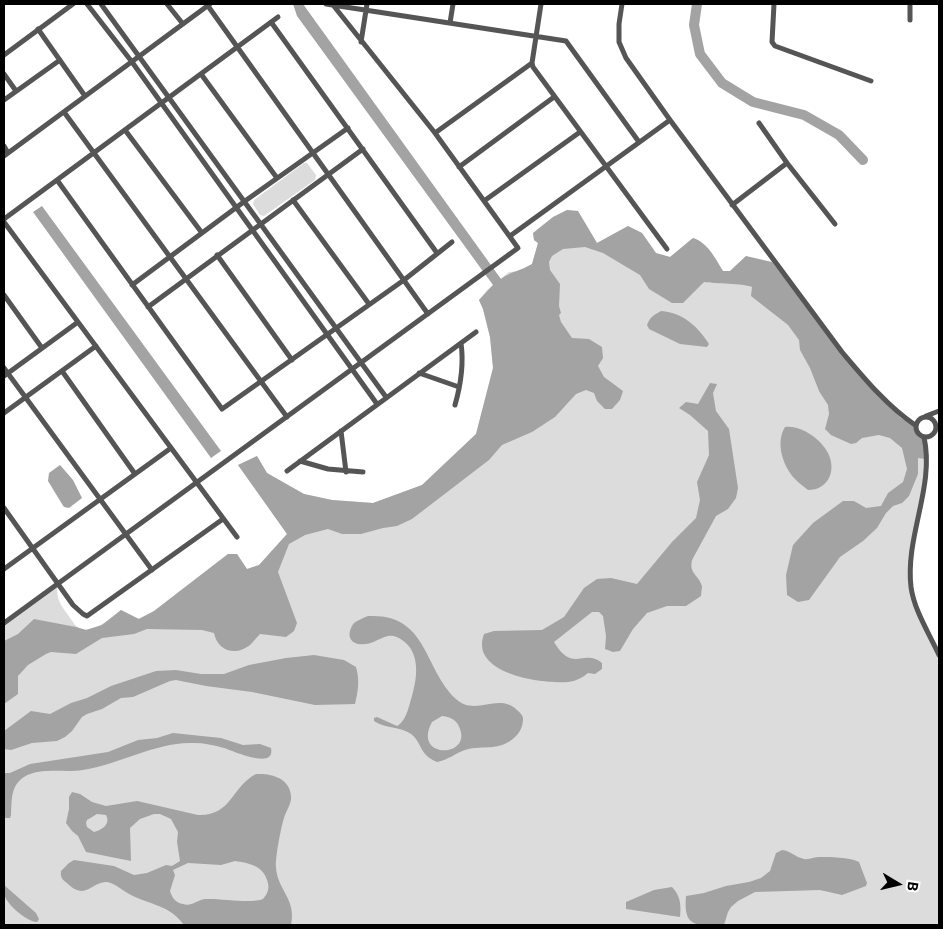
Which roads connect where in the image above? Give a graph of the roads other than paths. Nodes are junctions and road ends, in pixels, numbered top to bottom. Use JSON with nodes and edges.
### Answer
{"nodes":[{"id":1,"x":73,"y":4,"type":"edge"},
{"id":2,"x":87,"y":4,"type":"edge"},
{"id":3,"x":101,"y":4,"type":"edge"},
{"id":4,"x":167,"y":4,"type":"edge"},
{"id":5,"x":326,"y":4,"type":"edge"},
{"id":6,"x":453,"y":4,"type":"edge"},
{"id":7,"x":541,"y":4,"type":"edge"},
{"id":8,"x":622,"y":4,"type":"edge"},
{"id":9,"x":774,"y":4,"type":"edge"},
{"id":10,"x":910,"y":4,"type":"edge"},
{"id":11,"x":209,"y":5,"type":"edge"},
{"id":12,"x":333,"y":5,"type":"junction"},
{"id":13,"x":366,"y":7,"type":"edge"},
{"id":14,"x":278,"y":17,"type":"dead end"},
{"id":15,"x":910,"y":20,"type":"dead end"},
{"id":16,"x":271,"y":22,"type":"junction"},
{"id":17,"x":450,"y":23,"type":"junction"},
{"id":18,"x":183,"y":24,"type":"junction"},
{"id":19,"x":38,"y":29,"type":"junction"},
{"id":20,"x":536,"y":36,"type":"junction"},
{"id":21,"x":361,"y":42,"type":"junction"},
{"id":22,"x":238,"y":47,"type":"junction"},
{"id":23,"x":4,"y":55,"type":"edge"},
{"id":24,"x":139,"y":56,"type":"junction"},
{"id":25,"x":60,"y":60,"type":"junction"},
{"id":26,"x":132,"y":62,"type":"junction"},
{"id":27,"x":532,"y":63,"type":"junction"},
{"id":28,"x":4,"y":74,"type":"edge"},
{"id":29,"x":200,"y":74,"type":"junction"},
{"id":30,"x":871,"y":81,"type":"dead end"},
{"id":31,"x":16,"y":91,"type":"junction"},
{"id":32,"x":85,"y":96,"type":"junction"},
{"id":33,"x":169,"y":98,"type":"junction"},
{"id":34,"x":554,"y":98,"type":"junction"},
{"id":35,"x":4,"y":100,"type":"edge"},
{"id":36,"x":162,"y":104,"type":"junction"},
{"id":37,"x":64,"y":112,"type":"junction"},
{"id":38,"x":670,"y":120,"type":"junction"},
{"id":39,"x":759,"y":123,"type":"dead end"},
{"id":40,"x":348,"y":128,"type":"junction"},
{"id":41,"x":125,"y":130,"type":"junction"},
{"id":42,"x":580,"y":132,"type":"junction"},
{"id":43,"x":434,"y":133,"type":"junction"},
{"id":44,"x":639,"y":142,"type":"junction"},
{"id":45,"x":4,"y":146,"type":"edge"},
{"id":46,"x":363,"y":149,"type":"junction"},
{"id":47,"x":94,"y":153,"type":"junction"},
{"id":48,"x":313,"y":153,"type":"junction"},
{"id":49,"x":6,"y":154,"type":"edge"},
{"id":50,"x":787,"y":163,"type":"junction"},
{"id":51,"x":606,"y":166,"type":"junction"},
{"id":52,"x":459,"y":167,"type":"junction"},
{"id":53,"x":328,"y":174,"type":"junction"},
{"id":54,"x":277,"y":178,"type":"junction"},
{"id":55,"x":57,"y":180,"type":"junction"},
{"id":56,"x":293,"y":200,"type":"junction"},
{"id":57,"x":245,"y":201,"type":"junction"},
{"id":58,"x":484,"y":201,"type":"junction"},
{"id":59,"x":732,"y":205,"type":"junction"},
{"id":60,"x":236,"y":207,"type":"junction"},
{"id":61,"x":4,"y":220,"type":"edge"},
{"id":62,"x":260,"y":223,"type":"junction"},
{"id":63,"x":835,"y":224,"type":"dead end"},
{"id":64,"x":252,"y":229,"type":"junction"},
{"id":65,"x":202,"y":233,"type":"junction"},
{"id":66,"x":510,"y":236,"type":"junction"},
{"id":67,"x":452,"y":242,"type":"dead end"},
{"id":68,"x":667,"y":249,"type":"dead end"},
{"id":69,"x":437,"y":253,"type":"junction"},
{"id":70,"x":217,"y":255,"type":"junction"},
{"id":71,"x":170,"y":256,"type":"junction"},
{"id":72,"x":186,"y":278,"type":"junction"},
{"id":73,"x":404,"y":280,"type":"junction"},
{"id":74,"x":132,"y":285,"type":"junction"},
{"id":75,"x":4,"y":295,"type":"edge"},
{"id":76,"x":368,"y":304,"type":"junction"},
{"id":77,"x":148,"y":307,"type":"junction"},
{"id":78,"x":428,"y":314,"type":"junction"},
{"id":79,"x":78,"y":322,"type":"junction"},
{"id":80,"x":336,"y":328,"type":"junction"},
{"id":81,"x":476,"y":332,"type":"dead end"},
{"id":82,"x":328,"y":334,"type":"junction"},
{"id":83,"x":461,"y":343,"type":"junction"},
{"id":84,"x":96,"y":346,"type":"junction"},
{"id":85,"x":42,"y":348,"type":"junction"},
{"id":86,"x":292,"y":360,"type":"junction"},
{"id":87,"x":362,"y":362,"type":"junction"},
{"id":88,"x":4,"y":368,"type":"edge"},
{"id":89,"x":352,"y":368,"type":"junction"},
{"id":90,"x":62,"y":371,"type":"junction"},
{"id":91,"x":419,"y":373,"type":"junction"},
{"id":92,"x":6,"y":374,"type":"edge"},
{"id":93,"x":262,"y":382,"type":"junction"},
{"id":94,"x":459,"y":387,"type":"junction"},
{"id":95,"x":26,"y":397,"type":"junction"},
{"id":96,"x":386,"y":397,"type":"junction"},
{"id":97,"x":377,"y":404,"type":"junction"},
{"id":98,"x":455,"y":405,"type":"dead end"},
{"id":99,"x":939,"y":410,"type":"edge"},
{"id":100,"x":4,"y":413,"type":"edge"},
{"id":101,"x":287,"y":416,"type":"junction"},
{"id":102,"x":926,"y":416,"type":"junction"},
{"id":103,"x":916,"y":425,"type":"junction"},
{"id":104,"x":938,"y":425,"type":"edge"},
{"id":105,"x":341,"y":431,"type":"junction"},
{"id":106,"x":924,"y":437,"type":"junction"},
{"id":107,"x":171,"y":448,"type":"junction"},
{"id":108,"x":300,"y":461,"type":"junction"},
{"id":109,"x":287,"y":471,"type":"dead end"},
{"id":110,"x":346,"y":472,"type":"junction"},
{"id":111,"x":363,"y":472,"type":"dead end"},
{"id":112,"x":135,"y":474,"type":"junction"},
{"id":113,"x":196,"y":482,"type":"junction"},
{"id":114,"x":100,"y":499,"type":"junction"},
{"id":115,"x":4,"y":508,"type":"edge"},
{"id":116,"x":6,"y":515,"type":"edge"},
{"id":117,"x":223,"y":519,"type":"junction"},
{"id":118,"x":126,"y":534,"type":"junction"},
{"id":119,"x":237,"y":537,"type":"dead end"},
{"id":120,"x":32,"y":548,"type":"junction"},
{"id":121,"x":4,"y":569,"type":"edge"},
{"id":122,"x":152,"y":570,"type":"junction"},
{"id":123,"x":58,"y":584,"type":"junction"},
{"id":124,"x":4,"y":623,"type":"edge"},
{"id":125,"x":939,"y":654,"type":"edge"}],
"edges":[{"from":1,"to":19,"type":"street"},
{"from":2,"to":26,"type":"street"},
{"from":3,"to":24,"type":"street"},
{"from":4,"to":18,"type":"street"},
{"from":5,"to":12,"type":"street"},
{"from":6,"to":17,"type":"street"},
{"from":7,"to":20,"type":"street"},
{"from":8,"to":38,"type":"street"},
{"from":9,"to":30,"type":"street"},
{"from":10,"to":15,"type":"street"},
{"from":11,"to":18,"type":"street"},
{"from":11,"to":22,"type":"street"},
{"from":12,"to":13,"type":"street"},
{"from":12,"to":21,"type":"street"},
{"from":13,"to":17,"type":"street"},
{"from":13,"to":21,"type":"street"},
{"from":14,"to":16,"type":"street"},
{"from":16,"to":22,"type":"street"},
{"from":16,"to":40,"type":"street"},
{"from":17,"to":20,"type":"street"},
{"from":18,"to":24,"type":"street"},
{"from":19,"to":23,"type":"street"},
{"from":19,"to":25,"type":"street"},
{"from":20,"to":27,"type":"street"},
{"from":20,"to":44,"type":"street"},
{"from":21,"to":43,"type":"street"},
{"from":22,"to":29,"type":"street"},
{"from":22,"to":48,"type":"street"},
{"from":24,"to":26,"type":"street"},
{"from":24,"to":33,"type":"street"},
{"from":25,"to":31,"type":"street"},
{"from":25,"to":32,"type":"street"},
{"from":26,"to":32,"type":"street"},
{"from":26,"to":36,"type":"street"},
{"from":27,"to":34,"type":"street"},
{"from":27,"to":43,"type":"street"},
{"from":28,"to":31,"type":"street"},
{"from":29,"to":33,"type":"street"},
{"from":29,"to":54,"type":"street"},
{"from":31,"to":35,"type":"street"},
{"from":32,"to":37,"type":"street"},
{"from":33,"to":36,"type":"street"},
{"from":33,"to":57,"type":"street"},
{"from":34,"to":42,"type":"street"},
{"from":34,"to":52,"type":"street"},
{"from":36,"to":41,"type":"street"},
{"from":36,"to":60,"type":"street"},
{"from":37,"to":47,"type":"street"},
{"from":37,"to":49,"type":"street"},
{"from":38,"to":44,"type":"street"},
{"from":38,"to":59,"type":"street"},
{"from":39,"to":50,"type":"street"},
{"from":40,"to":46,"type":"street"},
{"from":40,"to":48,"type":"street"},
{"from":41,"to":47,"type":"street"},
{"from":41,"to":65,"type":"street"},
{"from":42,"to":51,"type":"street"},
{"from":42,"to":58,"type":"street"},
{"from":43,"to":52,"type":"street"},
{"from":44,"to":51,"type":"street"},
{"from":45,"to":49,"type":"street"},
{"from":46,"to":53,"type":"street"},
{"from":46,"to":69,"type":"street"},
{"from":47,"to":55,"type":"street"},
{"from":47,"to":71,"type":"street"},
{"from":48,"to":53,"type":"street"},
{"from":48,"to":54,"type":"street"},
{"from":50,"to":59,"type":"street"},
{"from":50,"to":63,"type":"street"},
{"from":51,"to":66,"type":"street"},
{"from":51,"to":68,"type":"street"},
{"from":52,"to":58,"type":"street"},
{"from":53,"to":56,"type":"street"},
{"from":53,"to":73,"type":"street"},
{"from":54,"to":57,"type":"street"},
{"from":55,"to":61,"type":"street"},
{"from":55,"to":74,"type":"street"},
{"from":56,"to":62,"type":"street"},
{"from":56,"to":76,"type":"street"},
{"from":57,"to":60,"type":"street"},
{"from":57,"to":62,"type":"street"},
{"from":58,"to":66,"type":"street"},
{"from":59,"to":103,"type":"street"},
{"from":60,"to":64,"type":"street"},
{"from":60,"to":65,"type":"street"},
{"from":61,"to":79,"type":"street"},
{"from":62,"to":64,"type":"street"},
{"from":62,"to":80,"type":"street"},
{"from":64,"to":70,"type":"street"},
{"from":64,"to":82,"type":"street"},
{"from":65,"to":71,"type":"street"},
{"from":66,"to":78,"type":"street"},
{"from":67,"to":69,"type":"street"},
{"from":69,"to":73,"type":"street"},
{"from":70,"to":72,"type":"street"},
{"from":70,"to":86,"type":"street"},
{"from":71,"to":72,"type":"street"},
{"from":71,"to":74,"type":"street"},
{"from":72,"to":77,"type":"street"},
{"from":72,"to":93,"type":"street"},
{"from":73,"to":76,"type":"street"},
{"from":73,"to":78,"type":"street"},
{"from":74,"to":77,"type":"street"},
{"from":75,"to":85,"type":"street"},
{"from":76,"to":80,"type":"street"},
{"from":77,"to":93,"type":"street"},
{"from":78,"to":87,"type":"street"},
{"from":79,"to":84,"type":"street"},
{"from":79,"to":85,"type":"street"},
{"from":80,"to":82,"type":"street"},
{"from":80,"to":87,"type":"street"},
{"from":81,"to":83,"type":"street"},
{"from":82,"to":86,"type":"street"},
{"from":82,"to":89,"type":"street"},
{"from":83,"to":91,"type":"street"},
{"from":83,"to":94,"type":"street"},
{"from":84,"to":90,"type":"street"},
{"from":84,"to":107,"type":"street"},
{"from":85,"to":92,"type":"street"},
{"from":86,"to":93,"type":"street"},
{"from":87,"to":89,"type":"street"},
{"from":87,"to":96,"type":"street"},
{"from":88,"to":92,"type":"street"},
{"from":89,"to":97,"type":"street"},
{"from":89,"to":101,"type":"street"},
{"from":90,"to":95,"type":"street"},
{"from":90,"to":112,"type":"street"},
{"from":91,"to":94,"type":"street"},
{"from":91,"to":96,"type":"street"},
{"from":92,"to":95,"type":"street"},
{"from":93,"to":101,"type":"street"},
{"from":94,"to":98,"type":"street"},
{"from":95,"to":100,"type":"street"},
{"from":95,"to":114,"type":"street"},
{"from":96,"to":97,"type":"street"},
{"from":97,"to":105,"type":"street"},
{"from":99,"to":102,"type":"street"},
{"from":101,"to":113,"type":"street"},
{"from":102,"to":103,"type":"street"},
{"from":102,"to":104,"type":"street"},
{"from":103,"to":106,"type":"street"},
{"from":104,"to":106,"type":"street"},
{"from":105,"to":108,"type":"street"},
{"from":105,"to":110,"type":"street"},
{"from":106,"to":125,"type":"street"},
{"from":107,"to":112,"type":"street"},
{"from":107,"to":113,"type":"street"},
{"from":108,"to":109,"type":"street"},
{"from":108,"to":110,"type":"street"},
{"from":110,"to":111,"type":"street"},
{"from":112,"to":114,"type":"street"},
{"from":113,"to":117,"type":"street"},
{"from":113,"to":118,"type":"street"},
{"from":114,"to":118,"type":"street"},
{"from":114,"to":120,"type":"street"},
{"from":115,"to":116,"type":"street"},
{"from":116,"to":120,"type":"street"},
{"from":117,"to":119,"type":"street"},
{"from":117,"to":122,"type":"street"},
{"from":118,"to":122,"type":"street"},
{"from":118,"to":123,"type":"street"},
{"from":120,"to":121,"type":"street"},
{"from":120,"to":123,"type":"street"},
{"from":122,"to":123,"type":"street"},
{"from":123,"to":124,"type":"street"}]}
